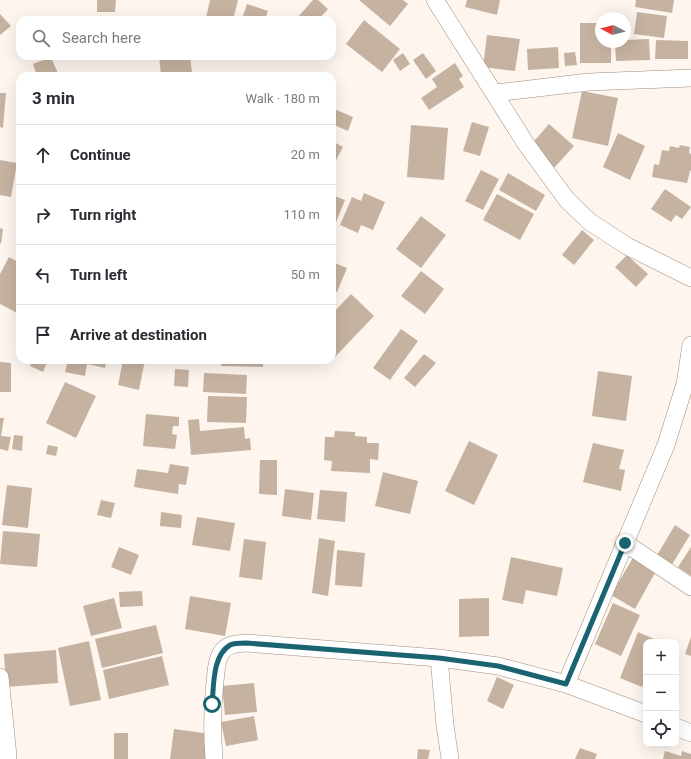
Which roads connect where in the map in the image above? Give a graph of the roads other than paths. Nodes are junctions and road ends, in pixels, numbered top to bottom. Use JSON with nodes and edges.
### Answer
{"nodes":[{"id":1,"x":435,"y":0,"type":"edge"},
{"id":2,"x":691,"y":78,"type":"edge"},
{"id":3,"x":495,"y":93,"type":"junction"},
{"id":4,"x":691,"y":278,"type":"edge"},
{"id":5,"x":691,"y":345,"type":"edge"},
{"id":6,"x":625,"y":543,"type":"junction"},
{"id":7,"x":691,"y":587,"type":"edge"},
{"id":8,"x":439,"y":658,"type":"junction"},
{"id":9,"x":0,"y":678,"type":"edge"},
{"id":10,"x":566,"y":684,"type":"junction"},
{"id":11,"x":643,"y":713,"type":"edge"},
{"id":12,"x":679,"y":728,"type":"edge"},
{"id":13,"x":691,"y":733,"type":"edge"},
{"id":14,"x":7,"y":754,"type":"edge"},
{"id":15,"x":214,"y":759,"type":"edge"},
{"id":16,"x":450,"y":759,"type":"edge"}],
"edges":[{"from":1,"to":3,"type":"street"},
{"from":2,"to":3,"type":"street"},
{"from":3,"to":4,"type":"street"},
{"from":5,"to":6,"type":"street"},
{"from":6,"to":7,"type":"street"},
{"from":6,"to":10,"type":"street"},
{"from":8,"to":10,"type":"street"},
{"from":8,"to":15,"type":"street"},
{"from":8,"to":16,"type":"street"},
{"from":9,"to":14,"type":"street"},
{"from":10,"to":11,"type":"street"},
{"from":12,"to":13,"type":"street"}]}
